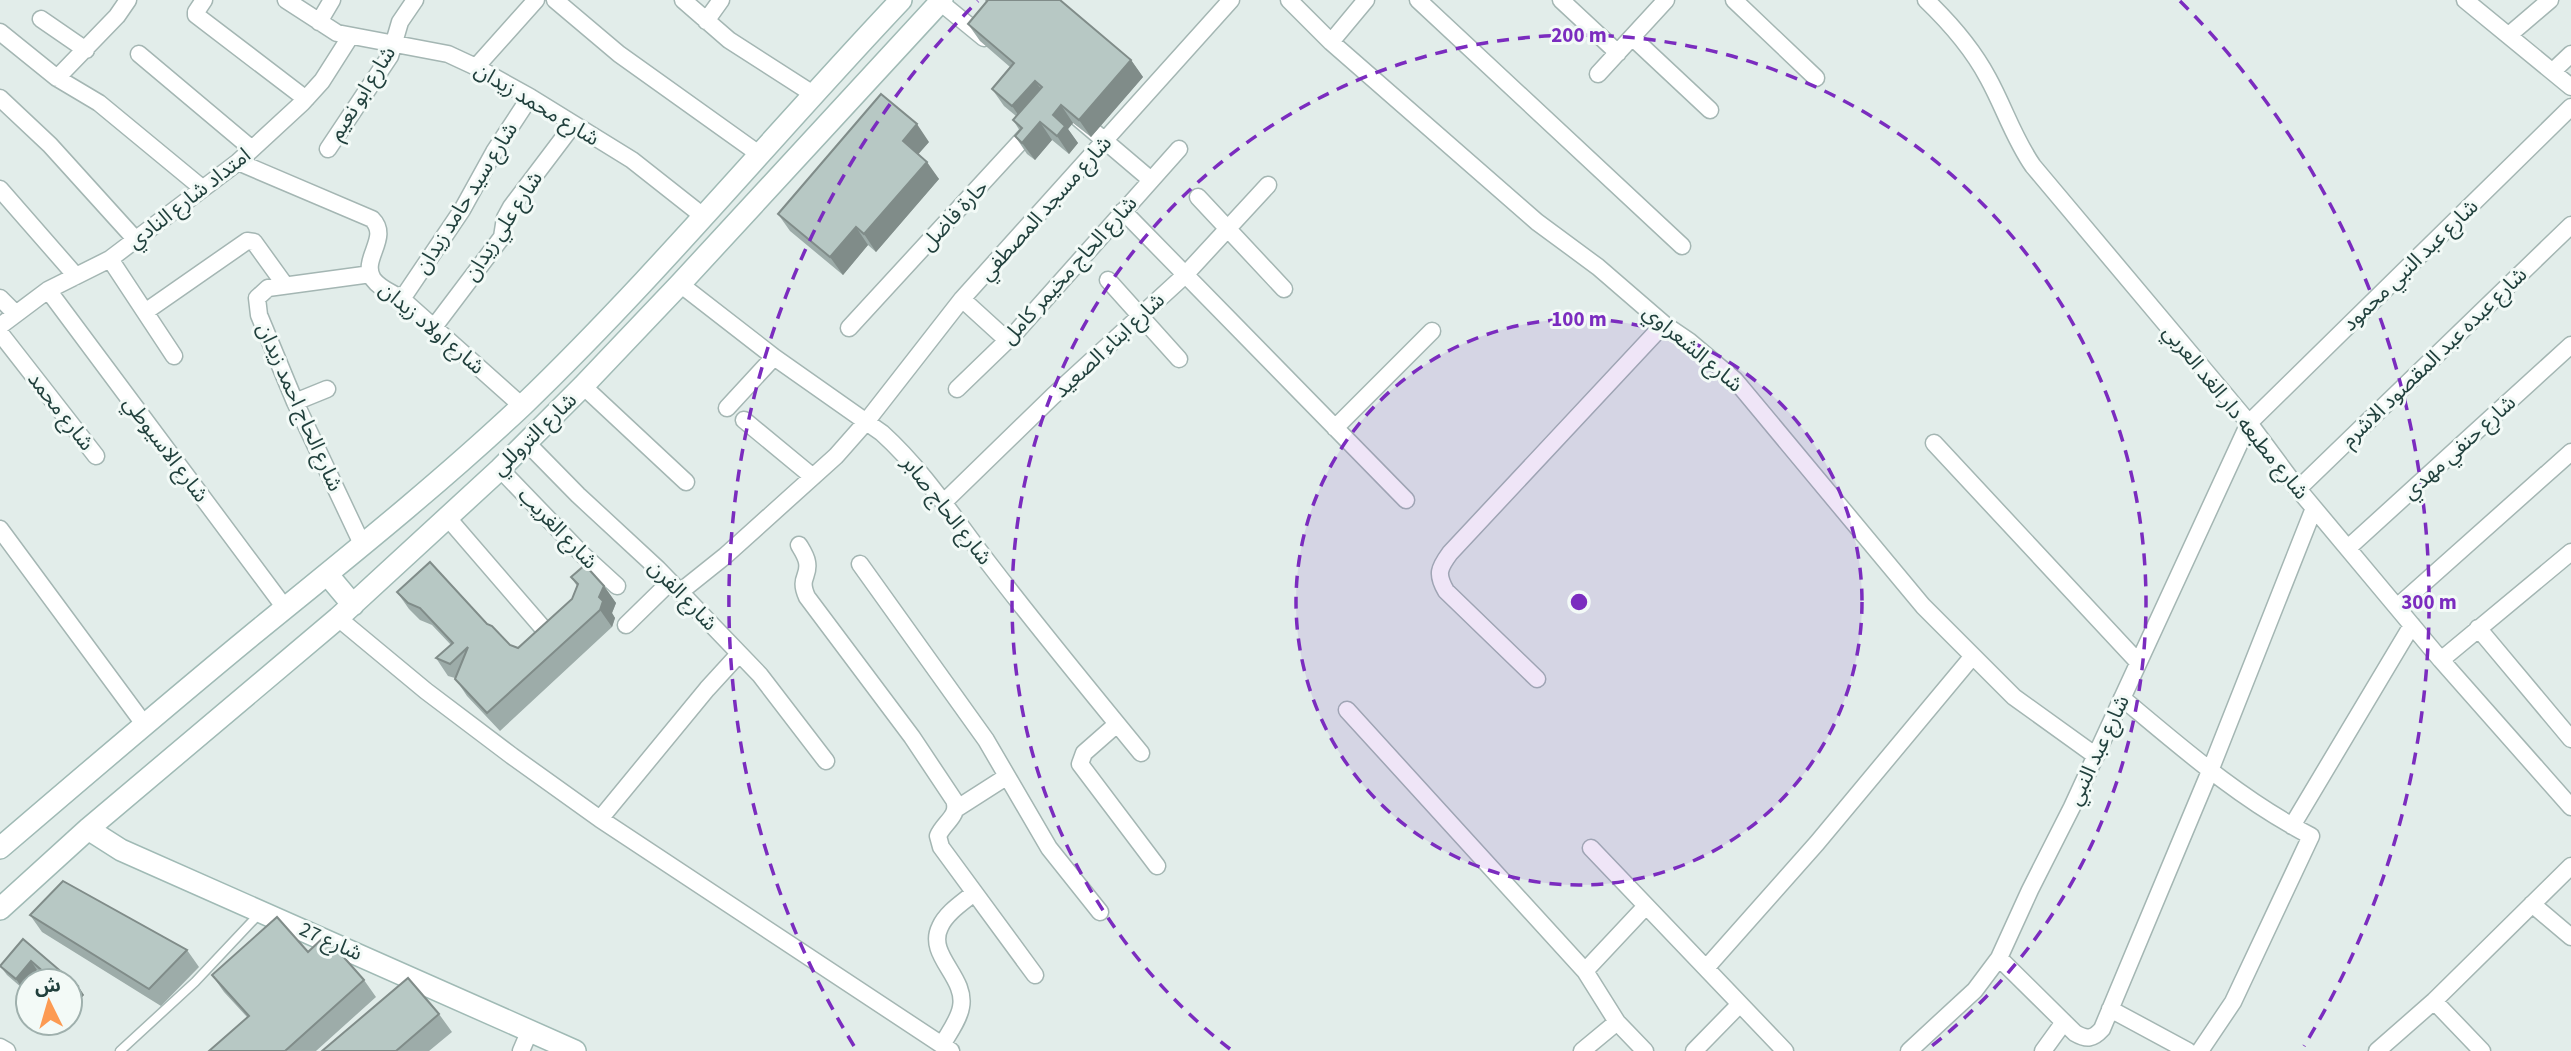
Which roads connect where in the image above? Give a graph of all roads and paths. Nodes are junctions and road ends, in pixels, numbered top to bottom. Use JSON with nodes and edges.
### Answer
{"nodes":[{"id":1,"x":128,"y":0,"type":"edge"},
{"id":2,"x":204,"y":0,"type":"edge"},
{"id":3,"x":286,"y":0,"type":"edge"},
{"id":4,"x":332,"y":0,"type":"edge"},
{"id":5,"x":415,"y":0,"type":"edge"},
{"id":6,"x":555,"y":0,"type":"edge"},
{"id":7,"x":683,"y":0,"type":"edge"},
{"id":8,"x":721,"y":0,"type":"edge"},
{"id":9,"x":901,"y":0,"type":"edge"},
{"id":10,"x":1231,"y":0,"type":"edge"},
{"id":11,"x":1289,"y":0,"type":"edge"},
{"id":12,"x":1366,"y":0,"type":"edge"},
{"id":13,"x":1418,"y":0,"type":"edge"},
{"id":14,"x":1561,"y":0,"type":"edge"},
{"id":15,"x":1666,"y":0,"type":"edge"},
{"id":16,"x":1734,"y":0,"type":"edge"},
{"id":17,"x":1926,"y":0,"type":"edge"},
{"id":18,"x":2465,"y":0,"type":"edge"},
{"id":19,"x":2550,"y":0,"type":"edge"},
{"id":20,"x":533,"y":1,"type":"edge"},
{"id":21,"x":941,"y":1,"type":"edge"},
{"id":22,"x":41,"y":19,"type":"dead end"},
{"id":23,"x":706,"y":21,"type":"junction"},
{"id":24,"x":319,"y":22,"type":"junction"},
{"id":25,"x":0,"y":32,"type":"edge"},
{"id":26,"x":2509,"y":35,"type":"junction"},
{"id":27,"x":350,"y":37,"type":"junction"},
{"id":28,"x":1632,"y":37,"type":"junction"},
{"id":29,"x":1331,"y":42,"type":"junction"},
{"id":30,"x":394,"y":44,"type":"junction"},
{"id":31,"x":86,"y":50,"type":"junction"},
{"id":32,"x":999,"y":51,"type":"edge"},
{"id":33,"x":1618,"y":53,"type":"junction"},
{"id":34,"x":139,"y":54,"type":"dead end"},
{"id":35,"x":2571,"y":54,"type":"edge"},
{"id":36,"x":476,"y":67,"type":"junction"},
{"id":37,"x":2553,"y":71,"type":"junction"},
{"id":38,"x":1598,"y":74,"type":"dead end"},
{"id":39,"x":57,"y":78,"type":"junction"},
{"id":40,"x":1816,"y":78,"type":"dead end"},
{"id":41,"x":2571,"y":87,"type":"edge"},
{"id":42,"x":813,"y":94,"type":"junction"},
{"id":43,"x":530,"y":97,"type":"junction"},
{"id":44,"x":0,"y":98,"type":"edge"},
{"id":45,"x":306,"y":99,"type":"junction"},
{"id":46,"x":2571,"y":107,"type":"edge"},
{"id":47,"x":1068,"y":109,"type":"edge"},
{"id":48,"x":1710,"y":110,"type":"dead end"},
{"id":49,"x":1040,"y":121,"type":"edge"},
{"id":50,"x":573,"y":125,"type":"junction"},
{"id":51,"x":1105,"y":141,"type":"junction"},
{"id":52,"x":251,"y":149,"type":"junction"},
{"id":53,"x":328,"y":149,"type":"dead end"},
{"id":54,"x":1179,"y":149,"type":"dead end"},
{"id":55,"x":759,"y":154,"type":"junction"},
{"id":56,"x":238,"y":162,"type":"junction"},
{"id":57,"x":1151,"y":180,"type":"junction"},
{"id":58,"x":1268,"y":185,"type":"dead end"},
{"id":59,"x":202,"y":188,"type":"junction"},
{"id":60,"x":0,"y":189,"type":"edge"},
{"id":61,"x":1198,"y":197,"type":"dead end"},
{"id":62,"x":1123,"y":211,"type":"junction"},
{"id":63,"x":703,"y":216,"type":"junction"},
{"id":64,"x":2571,"y":225,"type":"edge"},
{"id":65,"x":1228,"y":230,"type":"junction"},
{"id":66,"x":136,"y":240,"type":"junction"},
{"id":67,"x":1682,"y":246,"type":"dead end"},
{"id":68,"x":110,"y":259,"type":"junction"},
{"id":69,"x":371,"y":274,"type":"junction"},
{"id":70,"x":76,"y":276,"type":"junction"},
{"id":71,"x":1184,"y":276,"type":"junction"},
{"id":72,"x":1108,"y":280,"type":"dead end"},
{"id":73,"x":680,"y":284,"type":"junction"},
{"id":74,"x":285,"y":285,"type":"junction"},
{"id":75,"x":1284,"y":289,"type":"dead end"},
{"id":76,"x":48,"y":290,"type":"junction"},
{"id":77,"x":0,"y":298,"type":"edge"},
{"id":78,"x":402,"y":299,"type":"junction"},
{"id":79,"x":962,"y":299,"type":"junction"},
{"id":80,"x":145,"y":312,"type":"junction"},
{"id":81,"x":15,"y":313,"type":"junction"},
{"id":82,"x":1140,"y":316,"type":"junction"},
{"id":83,"x":1664,"y":324,"type":"junction"},
{"id":84,"x":0,"y":326,"type":"edge"},
{"id":85,"x":434,"y":327,"type":"junction"},
{"id":86,"x":849,"y":328,"type":"dead end"},
{"id":87,"x":1432,"y":331,"type":"dead end"},
{"id":88,"x":0,"y":332,"type":"edge"},
{"id":89,"x":1007,"y":340,"type":"junction"},
{"id":90,"x":2571,"y":345,"type":"edge"},
{"id":91,"x":174,"y":356,"type":"dead end"},
{"id":92,"x":774,"y":357,"type":"junction"},
{"id":93,"x":1179,"y":359,"type":"dead end"},
{"id":94,"x":583,"y":386,"type":"junction"},
{"id":95,"x":957,"y":388,"type":"dead end"},
{"id":96,"x":327,"y":389,"type":"dead end"},
{"id":97,"x":295,"y":402,"type":"junction"},
{"id":98,"x":522,"y":406,"type":"junction"},
{"id":99,"x":727,"y":408,"type":"dead end"},
{"id":100,"x":744,"y":420,"type":"dead end"},
{"id":101,"x":866,"y":422,"type":"junction"},
{"id":102,"x":2249,"y":423,"type":"junction"},
{"id":103,"x":1335,"y":428,"type":"junction"},
{"id":104,"x":526,"y":442,"type":"junction"},
{"id":105,"x":1934,"y":443,"type":"dead end"},
{"id":106,"x":2571,"y":452,"type":"edge"},
{"id":107,"x":96,"y":456,"type":"dead end"},
{"id":108,"x":500,"y":469,"type":"junction"},
{"id":109,"x":813,"y":477,"type":"junction"},
{"id":110,"x":686,"y":482,"type":"dead end"},
{"id":111,"x":2298,"y":489,"type":"junction"},
{"id":112,"x":1406,"y":500,"type":"dead end"},
{"id":113,"x":945,"y":501,"type":"junction"},
{"id":114,"x":2314,"y":508,"type":"junction"},
{"id":115,"x":447,"y":517,"type":"junction"},
{"id":116,"x":0,"y":529,"type":"edge"},
{"id":117,"x":362,"y":544,"type":"junction"},
{"id":118,"x":799,"y":545,"type":"dead end"},
{"id":119,"x":2348,"y":548,"type":"junction"},
{"id":120,"x":2571,"y":551,"type":"edge"},
{"id":121,"x":860,"y":564,"type":"dead end"},
{"id":122,"x":327,"y":574,"type":"junction"},
{"id":123,"x":617,"y":586,"type":"dead end"},
{"id":124,"x":675,"y":587,"type":"junction"},
{"id":125,"x":2397,"y":607,"type":"junction"},
{"id":126,"x":285,"y":608,"type":"junction"},
{"id":127,"x":345,"y":611,"type":"junction"},
{"id":128,"x":626,"y":625,"type":"dead end"},
{"id":129,"x":2412,"y":625,"type":"junction"},
{"id":130,"x":2479,"y":628,"type":"junction"},
{"id":131,"x":548,"y":634,"type":"edge"},
{"id":132,"x":739,"y":654,"type":"junction"},
{"id":133,"x":1972,"y":657,"type":"junction"},
{"id":134,"x":2441,"y":660,"type":"junction"},
{"id":135,"x":2138,"y":662,"type":"junction"},
{"id":136,"x":1537,"y":679,"type":"dead end"},
{"id":137,"x":2122,"y":698,"type":"junction"},
{"id":138,"x":1348,"y":710,"type":"dead end"},
{"id":139,"x":145,"y":724,"type":"junction"},
{"id":140,"x":1117,"y":724,"type":"junction"},
{"id":141,"x":2571,"y":739,"type":"edge"},
{"id":142,"x":1141,"y":753,"type":"dead end"},
{"id":143,"x":2096,"y":756,"type":"junction"},
{"id":144,"x":826,"y":761,"type":"dead end"},
{"id":145,"x":2210,"y":771,"type":"junction"},
{"id":146,"x":1006,"y":778,"type":"junction"},
{"id":147,"x":2571,"y":807,"type":"edge"},
{"id":148,"x":957,"y":809,"type":"junction"},
{"id":149,"x":600,"y":819,"type":"junction"},
{"id":150,"x":2291,"y":826,"type":"junction"},
{"id":151,"x":88,"y":829,"type":"junction"},
{"id":152,"x":0,"y":848,"type":"edge"},
{"id":153,"x":1591,"y":848,"type":"dead end"},
{"id":154,"x":1157,"y":866,"type":"dead end"},
{"id":155,"x":2571,"y":866,"type":"edge"},
{"id":156,"x":975,"y":893,"type":"junction"},
{"id":157,"x":2532,"y":904,"type":"junction"},
{"id":158,"x":1646,"y":906,"type":"junction"},
{"id":159,"x":0,"y":909,"type":"edge"},
{"id":160,"x":262,"y":911,"type":"junction"},
{"id":161,"x":1100,"y":912,"type":"dead end"},
{"id":162,"x":2571,"y":937,"type":"edge"},
{"id":163,"x":1999,"y":958,"type":"junction"},
{"id":164,"x":1707,"y":967,"type":"junction"},
{"id":165,"x":1585,"y":971,"type":"junction"},
{"id":166,"x":1035,"y":975,"type":"dead end"},
{"id":167,"x":2434,"y":1001,"type":"junction"},
{"id":168,"x":1740,"y":1004,"type":"junction"},
{"id":169,"x":2110,"y":1009,"type":"junction"},
{"id":170,"x":1617,"y":1022,"type":"junction"},
{"id":171,"x":2064,"y":1022,"type":"junction"},
{"id":172,"x":530,"y":1030,"type":"junction"},
{"id":173,"x":0,"y":1047,"type":"edge"},
{"id":174,"x":946,"y":1048,"type":"edge"},
{"id":175,"x":7,"y":1051,"type":"edge"},
{"id":176,"x":120,"y":1051,"type":"edge"},
{"id":177,"x":521,"y":1051,"type":"edge"},
{"id":178,"x":575,"y":1051,"type":"edge"},
{"id":179,"x":1581,"y":1051,"type":"edge"},
{"id":180,"x":1645,"y":1051,"type":"edge"},
{"id":181,"x":1694,"y":1051,"type":"edge"},
{"id":182,"x":1785,"y":1051,"type":"edge"},
{"id":183,"x":1909,"y":1051,"type":"edge"},
{"id":184,"x":2043,"y":1051,"type":"edge"},
{"id":185,"x":2188,"y":1051,"type":"edge"},
{"id":186,"x":2200,"y":1051,"type":"edge"},
{"id":187,"x":2377,"y":1051,"type":"edge"},
{"id":188,"x":2482,"y":1051,"type":"edge"}],
"edges":[{"from":1,"to":31,"type":"street"},
{"from":2,"to":45,"type":"street"},
{"from":3,"to":24,"type":"street","name":"شارع محمد زيدان"},
{"from":4,"to":24,"type":"street"},
{"from":5,"to":30,"type":"street","name":"شارع ابو نعيم"},
{"from":6,"to":55,"type":"street"},
{"from":7,"to":23,"type":"street"},
{"from":8,"to":23,"type":"street"},
{"from":9,"to":42,"type":"street","name":"شارع التروللي"},
{"from":10,"to":51,"type":"street","name":"شارع مسجد المصطفي"},
{"from":11,"to":29,"type":"street","name":"شارع الشعراوي"},
{"from":12,"to":29,"type":"street"},
{"from":13,"to":67,"type":"street"},
{"from":14,"to":33,"type":"street"},
{"from":15,"to":28,"type":"street"},
{"from":16,"to":40,"type":"street"},
{"from":17,"to":102,"type":"street","name":"شارع مطبعه دار الغد العربي"},
{"from":18,"to":26,"type":"street"},
{"from":19,"to":26,"type":"street"},
{"from":20,"to":36,"type":"street"},
{"from":21,"to":32,"type":"street"},
{"from":21,"to":73,"type":"street","name":"شارع التروللي"},
{"from":22,"to":31,"type":"street"},
{"from":23,"to":42,"type":"street"},
{"from":24,"to":27,"type":"street","name":"شارع محمد زيدان"},
{"from":25,"to":39,"type":"street"},
{"from":26,"to":37,"type":"street"},
{"from":27,"to":30,"type":"street","name":"شارع محمد زيدان"},
{"from":27,"to":45,"type":"street","name":"امتداد شارع النادي"},
{"from":28,"to":33,"type":"street"},
{"from":28,"to":48,"type":"street"},
{"from":29,"to":83,"type":"street","name":"شارع الشعراوي"},
{"from":30,"to":36,"type":"street","name":"شارع محمد زيدان"},
{"from":30,"to":53,"type":"street","name":"شارع ابو نعيم"},
{"from":31,"to":39,"type":"street"},
{"from":33,"to":38,"type":"street"},
{"from":34,"to":52,"type":"street"},
{"from":35,"to":37,"type":"street"},
{"from":36,"to":43,"type":"street","name":"شارع محمد زيدان"},
{"from":37,"to":41,"type":"street"},
{"from":39,"to":59,"type":"street"},
{"from":42,"to":55,"type":"street","name":"شارع التروللي"},
{"from":43,"to":50,"type":"street","name":"شارع محمد زيدان"},
{"from":43,"to":78,"type":"street","name":"شارع سيد حامد زيدان"},
{"from":44,"to":66,"type":"street"},
{"from":45,"to":52,"type":"street","name":"امتداد شارع النادي"},
{"from":46,"to":102,"type":"street","name":"شارع عبد النبي محمود"},
{"from":47,"to":51,"type":"street"},
{"from":49,"to":86,"type":"street","name":"حارة فاضل"},
{"from":50,"to":63,"type":"street","name":"شارع محمد زيدان"},
{"from":50,"to":85,"type":"street","name":"شارع علي زيدان"},
{"from":51,"to":57,"type":"street"},
{"from":51,"to":79,"type":"street","name":"شارع مسجد المصطفي"},
{"from":52,"to":56,"type":"street","name":"امتداد شارع النادي"},
{"from":54,"to":57,"type":"street","name":"شارع الحاج مخيمر كامل"},
{"from":55,"to":63,"type":"street","name":"شارع التروللي"},
{"from":56,"to":59,"type":"street","name":"امتداد شارع النادي"},
{"from":56,"to":69,"type":"street","name":"شارع اولاد زيدان"},
{"from":57,"to":62,"type":"street","name":"شارع الحاج مخيمر كامل"},
{"from":58,"to":65,"type":"street","name":"شارع ابناء الصعيد"},
{"from":59,"to":66,"type":"street","name":"امتداد شارع النادي"},
{"from":60,"to":70,"type":"street"},
{"from":61,"to":65,"type":"street"},
{"from":62,"to":71,"type":"street"},
{"from":62,"to":89,"type":"street","name":"شارع الحاج مخيمر كامل"},
{"from":63,"to":98,"type":"street","name":"شارع التروللي"},
{"from":64,"to":111,"type":"street","name":"شارع عبده عبد المقصود الاشرم"},
{"from":65,"to":71,"type":"street","name":"شارع ابناء الصعيد"},
{"from":65,"to":75,"type":"street"},
{"from":66,"to":68,"type":"street","name":"امتداد شارع النادي"},
{"from":68,"to":70,"type":"street","name":"امتداد شارع النادي"},
{"from":68,"to":80,"type":"street"},
{"from":69,"to":74,"type":"street"},
{"from":69,"to":78,"type":"street","name":"شارع اولاد زيدان"},
{"from":70,"to":76,"type":"street","name":"امتداد شارع النادي"},
{"from":71,"to":82,"type":"street","name":"شارع ابناء الصعيد"},
{"from":71,"to":103,"type":"street"},
{"from":72,"to":82,"type":"street"},
{"from":73,"to":92,"type":"street","name":"شارع الحاج صابر"},
{"from":73,"to":94,"type":"street","name":"شارع التروللي"},
{"from":74,"to":80,"type":"street"},
{"from":74,"to":97,"type":"street","name":"شارع الحاج احمد زيدان"},
{"from":76,"to":81,"type":"street","name":"امتداد شارع النادي"},
{"from":76,"to":126,"type":"street","name":"شارع الاسيوطي"},
{"from":77,"to":81,"type":"street"},
{"from":78,"to":85,"type":"street","name":"شارع اولاد زيدان"},
{"from":79,"to":89,"type":"street"},
{"from":79,"to":101,"type":"street","name":"شارع مسجد المصطفي"},
{"from":80,"to":91,"type":"street"},
{"from":81,"to":84,"type":"street","name":"امتداد شارع النادي"},
{"from":82,"to":93,"type":"street"},
{"from":82,"to":113,"type":"street","name":"شارع ابناء الصعيد"},
{"from":83,"to":133,"type":"street","name":"شارع الشعراوي"},
{"from":83,"to":136,"type":"street"},
{"from":85,"to":98,"type":"street","name":"شارع اولاد زيدان"},
{"from":87,"to":103,"type":"street"},
{"from":88,"to":107,"type":"street","name":"شارع محمد"},
{"from":89,"to":95,"type":"street","name":"شارع الحاج مخيمر كامل"},
{"from":90,"to":119,"type":"street","name":"شارع حنفي مهدي"},
{"from":92,"to":99,"type":"street"},
{"from":92,"to":101,"type":"street","name":"شارع الحاج صابر"},
{"from":94,"to":104,"type":"street","name":"شارع التروللي"},
{"from":94,"to":110,"type":"street"},
{"from":96,"to":97,"type":"street"},
{"from":97,"to":117,"type":"street","name":"شارع الحاج احمد زيدان"},
{"from":98,"to":117,"type":"street","name":"شارع التروللي"},
{"from":100,"to":109,"type":"street"},
{"from":101,"to":109,"type":"street","name":"شارع مسجد المصطفي"},
{"from":101,"to":113,"type":"street","name":"شارع الحاج صابر"},
{"from":102,"to":111,"type":"street","name":"شارع مطبعه دار الغد العربي"},
{"from":102,"to":135,"type":"street","name":"شارع عبد النبي"},
{"from":103,"to":112,"type":"street"},
{"from":104,"to":108,"type":"street","name":"شارع التروللي"},
{"from":104,"to":124,"type":"street","name":"شارع الفرن"},
{"from":105,"to":135,"type":"street"},
{"from":106,"to":125,"type":"street"},
{"from":108,"to":115,"type":"street","name":"شارع التروللي"},
{"from":108,"to":123,"type":"street","name":"شارع الغريب"},
{"from":109,"to":124,"type":"street","name":"شارع مسجد المصطفي"},
{"from":111,"to":114,"type":"street","name":"شارع مطبعه دار الغد العربي"},
{"from":113,"to":140,"type":"street","name":"شارع الحاج صابر"},
{"from":114,"to":119,"type":"street","name":"شارع مطبعه دار الغد العربي"},
{"from":114,"to":145,"type":"street"},
{"from":115,"to":127,"type":"street","name":"شارع التروللي"},
{"from":115,"to":131,"type":"street"},
{"from":116,"to":139,"type":"street"},
{"from":117,"to":122,"type":"street","name":"شارع التروللي"},
{"from":118,"to":148,"type":"street"},
{"from":119,"to":125,"type":"street","name":"شارع مطبعه دار الغد العربي"},
{"from":120,"to":130,"type":"street"},
{"from":121,"to":146,"type":"street"},
{"from":122,"to":126,"type":"street","name":"شارع التروللي"},
{"from":122,"to":127,"type":"street"},
{"from":124,"to":128,"type":"street","name":"شارع مسجد المصطفي"},
{"from":124,"to":132,"type":"street","name":"شارع الفرن"},
{"from":125,"to":129,"type":"street","name":"شارع مطبعه دار الغد العربي"},
{"from":126,"to":139,"type":"street","name":"شارع التروللي"},
{"from":127,"to":149,"type":"street"},
{"from":127,"to":151,"type":"street","name":"شارع التروللي"},
{"from":129,"to":134,"type":"street","name":"شارع مطبعه دار الغد العربي"},
{"from":129,"to":150,"type":"street"},
{"from":130,"to":134,"type":"street"},
{"from":130,"to":141,"type":"street"},
{"from":132,"to":144,"type":"street","name":"شارع الفرن"},
{"from":132,"to":149,"type":"street"},
{"from":133,"to":143,"type":"street","name":"شارع الشعراوي"},
{"from":133,"to":164,"type":"street"},
{"from":134,"to":147,"type":"street","name":"شارع مطبعه دار الغد العربي"},
{"from":135,"to":137,"type":"street","name":"شارع عبد النبي"},
{"from":137,"to":143,"type":"street","name":"شارع عبد النبي"},
{"from":137,"to":145,"type":"street"},
{"from":138,"to":165,"type":"street"},
{"from":139,"to":152,"type":"street","name":"شارع التروللي"},
{"from":140,"to":142,"type":"street","name":"شارع الحاج صابر"},
{"from":140,"to":154,"type":"street"},
{"from":143,"to":163,"type":"street","name":"شارع عبد النبي"},
{"from":145,"to":150,"type":"street"},
{"from":145,"to":169,"type":"street"},
{"from":146,"to":148,"type":"street"},
{"from":146,"to":161,"type":"street"},
{"from":148,"to":156,"type":"street"},
{"from":149,"to":174,"type":"street"},
{"from":150,"to":186,"type":"street"},
{"from":151,"to":159,"type":"street","name":"شارع التروللي"},
{"from":151,"to":160,"type":"street","name":"شارع 27"},
{"from":153,"to":158,"type":"street"},
{"from":155,"to":157,"type":"street"},
{"from":156,"to":166,"type":"street"},
{"from":156,"to":174,"type":"street"},
{"from":157,"to":162,"type":"street"},
{"from":157,"to":167,"type":"street"},
{"from":158,"to":164,"type":"street"},
{"from":158,"to":165,"type":"street"},
{"from":160,"to":172,"type":"street","name":"شارع 27"},
{"from":160,"to":176,"type":"lane"},
{"from":163,"to":171,"type":"street"},
{"from":163,"to":183,"type":"street","name":"شارع عبد النبي"},
{"from":164,"to":168,"type":"street"},
{"from":165,"to":170,"type":"street"},
{"from":167,"to":187,"type":"street"},
{"from":167,"to":188,"type":"street"},
{"from":168,"to":181,"type":"street"},
{"from":168,"to":182,"type":"street"},
{"from":169,"to":171,"type":"street"},
{"from":169,"to":185,"type":"street"},
{"from":170,"to":179,"type":"street"},
{"from":170,"to":180,"type":"street"},
{"from":171,"to":184,"type":"street"},
{"from":172,"to":177,"type":"street"},
{"from":172,"to":178,"type":"street","name":"شارع 27"},
{"from":173,"to":175,"type":"street"}]}
